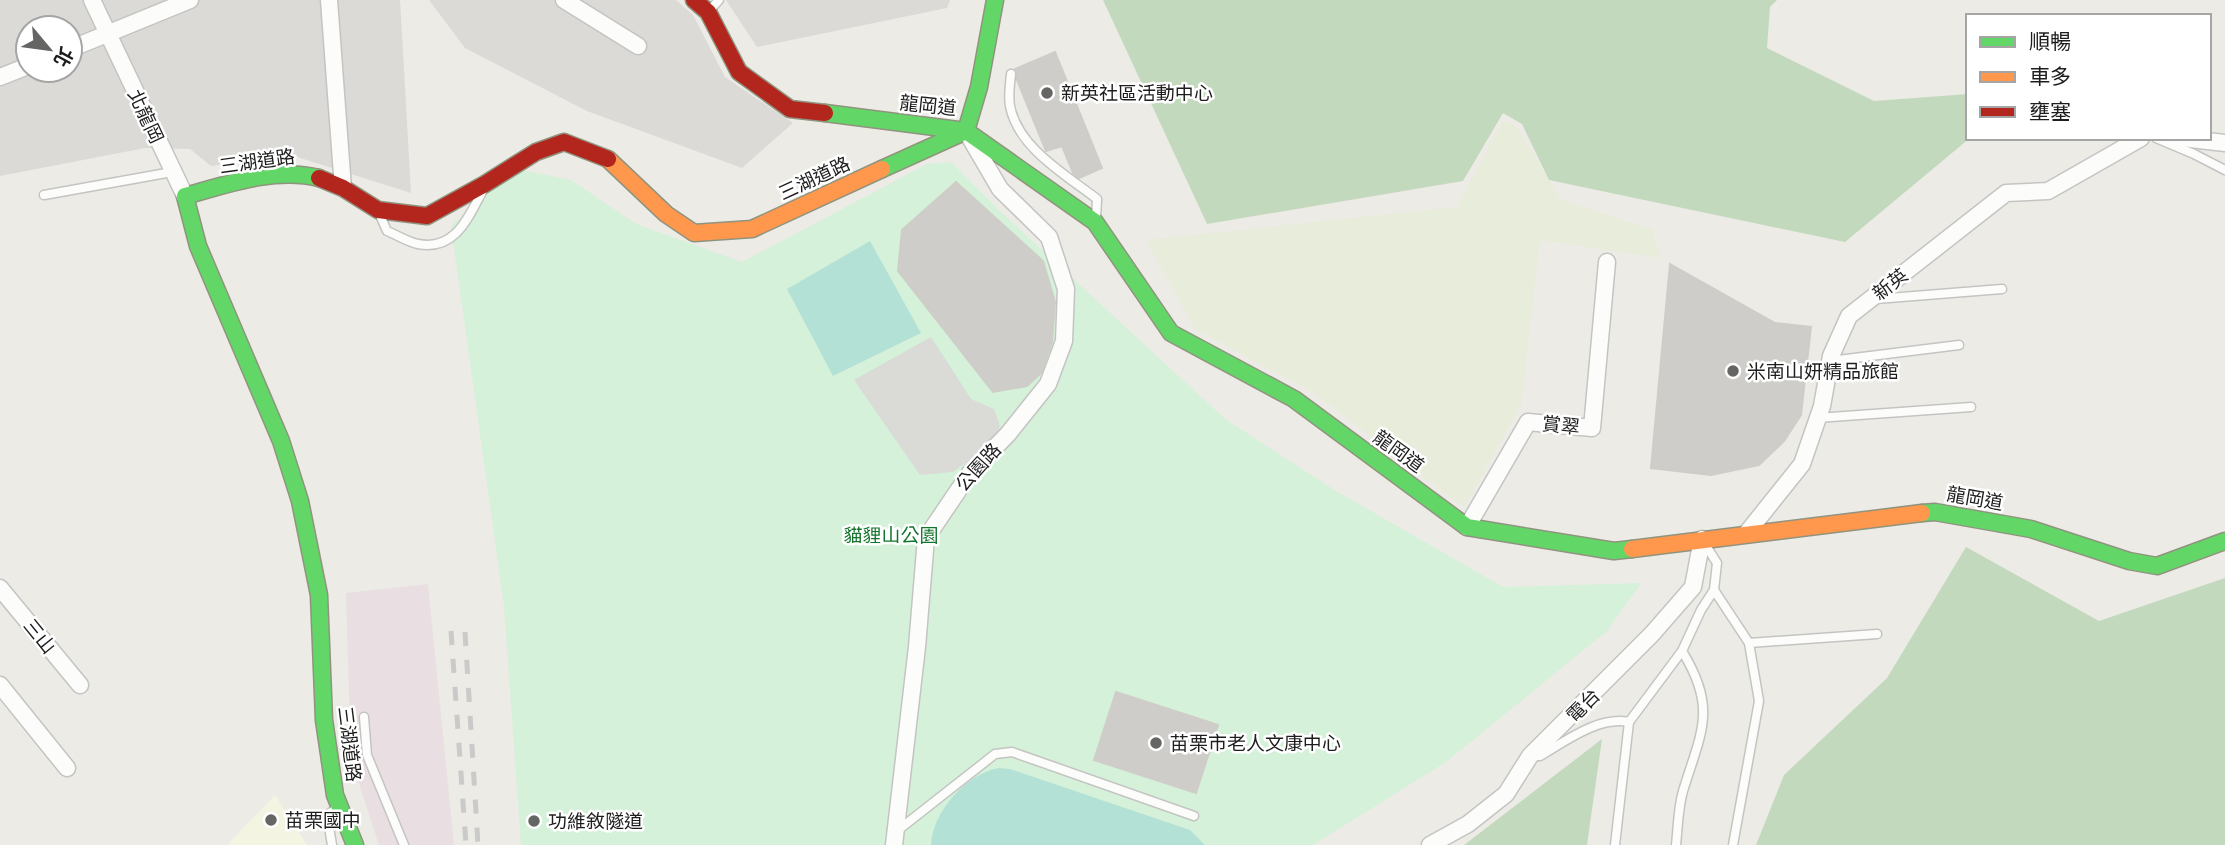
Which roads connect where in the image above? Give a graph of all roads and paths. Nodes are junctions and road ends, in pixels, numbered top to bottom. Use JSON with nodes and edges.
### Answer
{"nodes":[{"id":1,"x":92,"y":0,"type":"edge"},
{"id":2,"x":190,"y":0,"type":"edge"},
{"id":3,"x":329,"y":0,"type":"edge"},
{"id":4,"x":564,"y":0,"type":"edge"},
{"id":5,"x":694,"y":0,"type":"edge"},
{"id":6,"x":995,"y":0,"type":"edge"},
{"id":7,"x":714,"y":6,"type":"edge"},
{"id":8,"x":107,"y":35,"type":"junction"},
{"id":9,"x":84,"y":44,"type":"edge"},
{"id":10,"x":638,"y":46,"type":"dead end"},
{"id":11,"x":1011,"y":74,"type":"dead end"},
{"id":12,"x":966,"y":131,"type":"junction"},
{"id":13,"x":2137,"y":140,"type":"edge"},
{"id":14,"x":2161,"y":140,"type":"edge"},
{"id":15,"x":2199,"y":140,"type":"edge"},
{"id":16,"x":2225,"y":143,"type":"edge"},
{"id":17,"x":2225,"y":170,"type":"edge"},
{"id":18,"x":172,"y":172,"type":"junction"},
{"id":19,"x":485,"y":184,"type":"junction"},
{"id":20,"x":344,"y":188,"type":"junction"},
{"id":21,"x":44,"y":195,"type":"dead end"},
{"id":22,"x":185,"y":196,"type":"junction"},
{"id":23,"x":378,"y":210,"type":"junction"},
{"id":24,"x":1095,"y":222,"type":"junction"},
{"id":25,"x":1607,"y":262,"type":"dead end"},
{"id":26,"x":2002,"y":289,"type":"dead end"},
{"id":27,"x":1871,"y":299,"type":"junction"},
{"id":28,"x":1959,"y":345,"type":"dead end"},
{"id":29,"x":1830,"y":361,"type":"junction"},
{"id":30,"x":1971,"y":407,"type":"dead end"},
{"id":31,"x":1817,"y":418,"type":"junction"},
{"id":32,"x":1468,"y":527,"type":"junction"},
{"id":33,"x":1746,"y":534,"type":"junction"},
{"id":34,"x":1702,"y":539,"type":"junction"},
{"id":35,"x":2225,"y":541,"type":"edge"},
{"id":36,"x":0,"y":587,"type":"edge"},
{"id":37,"x":1714,"y":590,"type":"junction"},
{"id":38,"x":1877,"y":634,"type":"dead end"},
{"id":39,"x":1749,"y":643,"type":"junction"},
{"id":40,"x":1682,"y":650,"type":"junction"},
{"id":41,"x":0,"y":685,"type":"edge"},
{"id":42,"x":80,"y":685,"type":"dead end"},
{"id":43,"x":363,"y":717,"type":"dead end"},
{"id":44,"x":1629,"y":722,"type":"junction"},
{"id":45,"x":1530,"y":756,"type":"junction"},
{"id":46,"x":67,"y":768,"type":"dead end"},
{"id":47,"x":340,"y":806,"type":"junction"},
{"id":48,"x":1194,"y":816,"type":"dead end"},
{"id":49,"x":895,"y":838,"type":"edge"},
{"id":50,"x":332,"y":845,"type":"edge"},
{"id":51,"x":355,"y":845,"type":"edge"},
{"id":52,"x":404,"y":845,"type":"edge"},
{"id":53,"x":1430,"y":845,"type":"edge"},
{"id":54,"x":1615,"y":845,"type":"edge"},
{"id":55,"x":1676,"y":845,"type":"edge"},
{"id":56,"x":1733,"y":845,"type":"edge"}],
"edges":[{"from":1,"to":8,"type":"street","name":"北龍岡"},
{"from":2,"to":8,"type":"street"},
{"from":3,"to":20,"type":"street"},
{"from":4,"to":10,"type":"street"},
{"from":5,"to":7,"type":"street","name":"龍岡道"},
{"from":6,"to":12,"type":"street"},
{"from":7,"to":12,"type":"street","name":"龍岡道"},
{"from":8,"to":9,"type":"street"},
{"from":8,"to":18,"type":"street","name":"北龍岡"},
{"from":11,"to":24,"type":"lane"},
{"from":12,"to":19,"type":"street","name":"三湖道路"},
{"from":12,"to":24,"type":"street","name":"龍岡道"},
{"from":12,"to":49,"type":"street","name":"公園路"},
{"from":13,"to":27,"type":"street","name":"新英"},
{"from":14,"to":17,"type":"lane"},
{"from":15,"to":16,"type":"street"},
{"from":18,"to":21,"type":"lane"},
{"from":18,"to":22,"type":"street","name":"北龍岡"},
{"from":19,"to":23,"type":"street","name":"三湖道路"},
{"from":19,"to":23,"type":"lane"},
{"from":20,"to":22,"type":"street","name":"三湖道路"},
{"from":20,"to":23,"type":"street","name":"三湖道路"},
{"from":22,"to":47,"type":"street","name":"三湖道路"},
{"from":24,"to":32,"type":"street","name":"龍岡道"},
{"from":25,"to":32,"type":"street","name":"賞翠"},
{"from":26,"to":27,"type":"lane"},
{"from":27,"to":29,"type":"street","name":"新英"},
{"from":28,"to":29,"type":"lane"},
{"from":29,"to":31,"type":"street","name":"新英"},
{"from":30,"to":31,"type":"lane"},
{"from":31,"to":33,"type":"street","name":"新英"},
{"from":32,"to":34,"type":"street","name":"龍岡道"},
{"from":33,"to":34,"type":"street","name":"龍岡道"},
{"from":33,"to":35,"type":"street","name":"龍岡道"},
{"from":34,"to":37,"type":"lane"},
{"from":34,"to":45,"type":"street","name":"電台"},
{"from":36,"to":42,"type":"street","name":"三山"},
{"from":37,"to":39,"type":"lane"},
{"from":37,"to":40,"type":"lane"},
{"from":38,"to":39,"type":"lane"},
{"from":39,"to":56,"type":"lane"},
{"from":40,"to":44,"type":"lane"},
{"from":40,"to":55,"type":"lane"},
{"from":41,"to":46,"type":"street"},
{"from":43,"to":52,"type":"lane"},
{"from":44,"to":45,"type":"lane"},
{"from":44,"to":54,"type":"lane"},
{"from":45,"to":53,"type":"street","name":"電台"},
{"from":47,"to":50,"type":"lane"},
{"from":47,"to":51,"type":"street","name":"三湖道路"},
{"from":48,"to":49,"type":"lane"}]}
